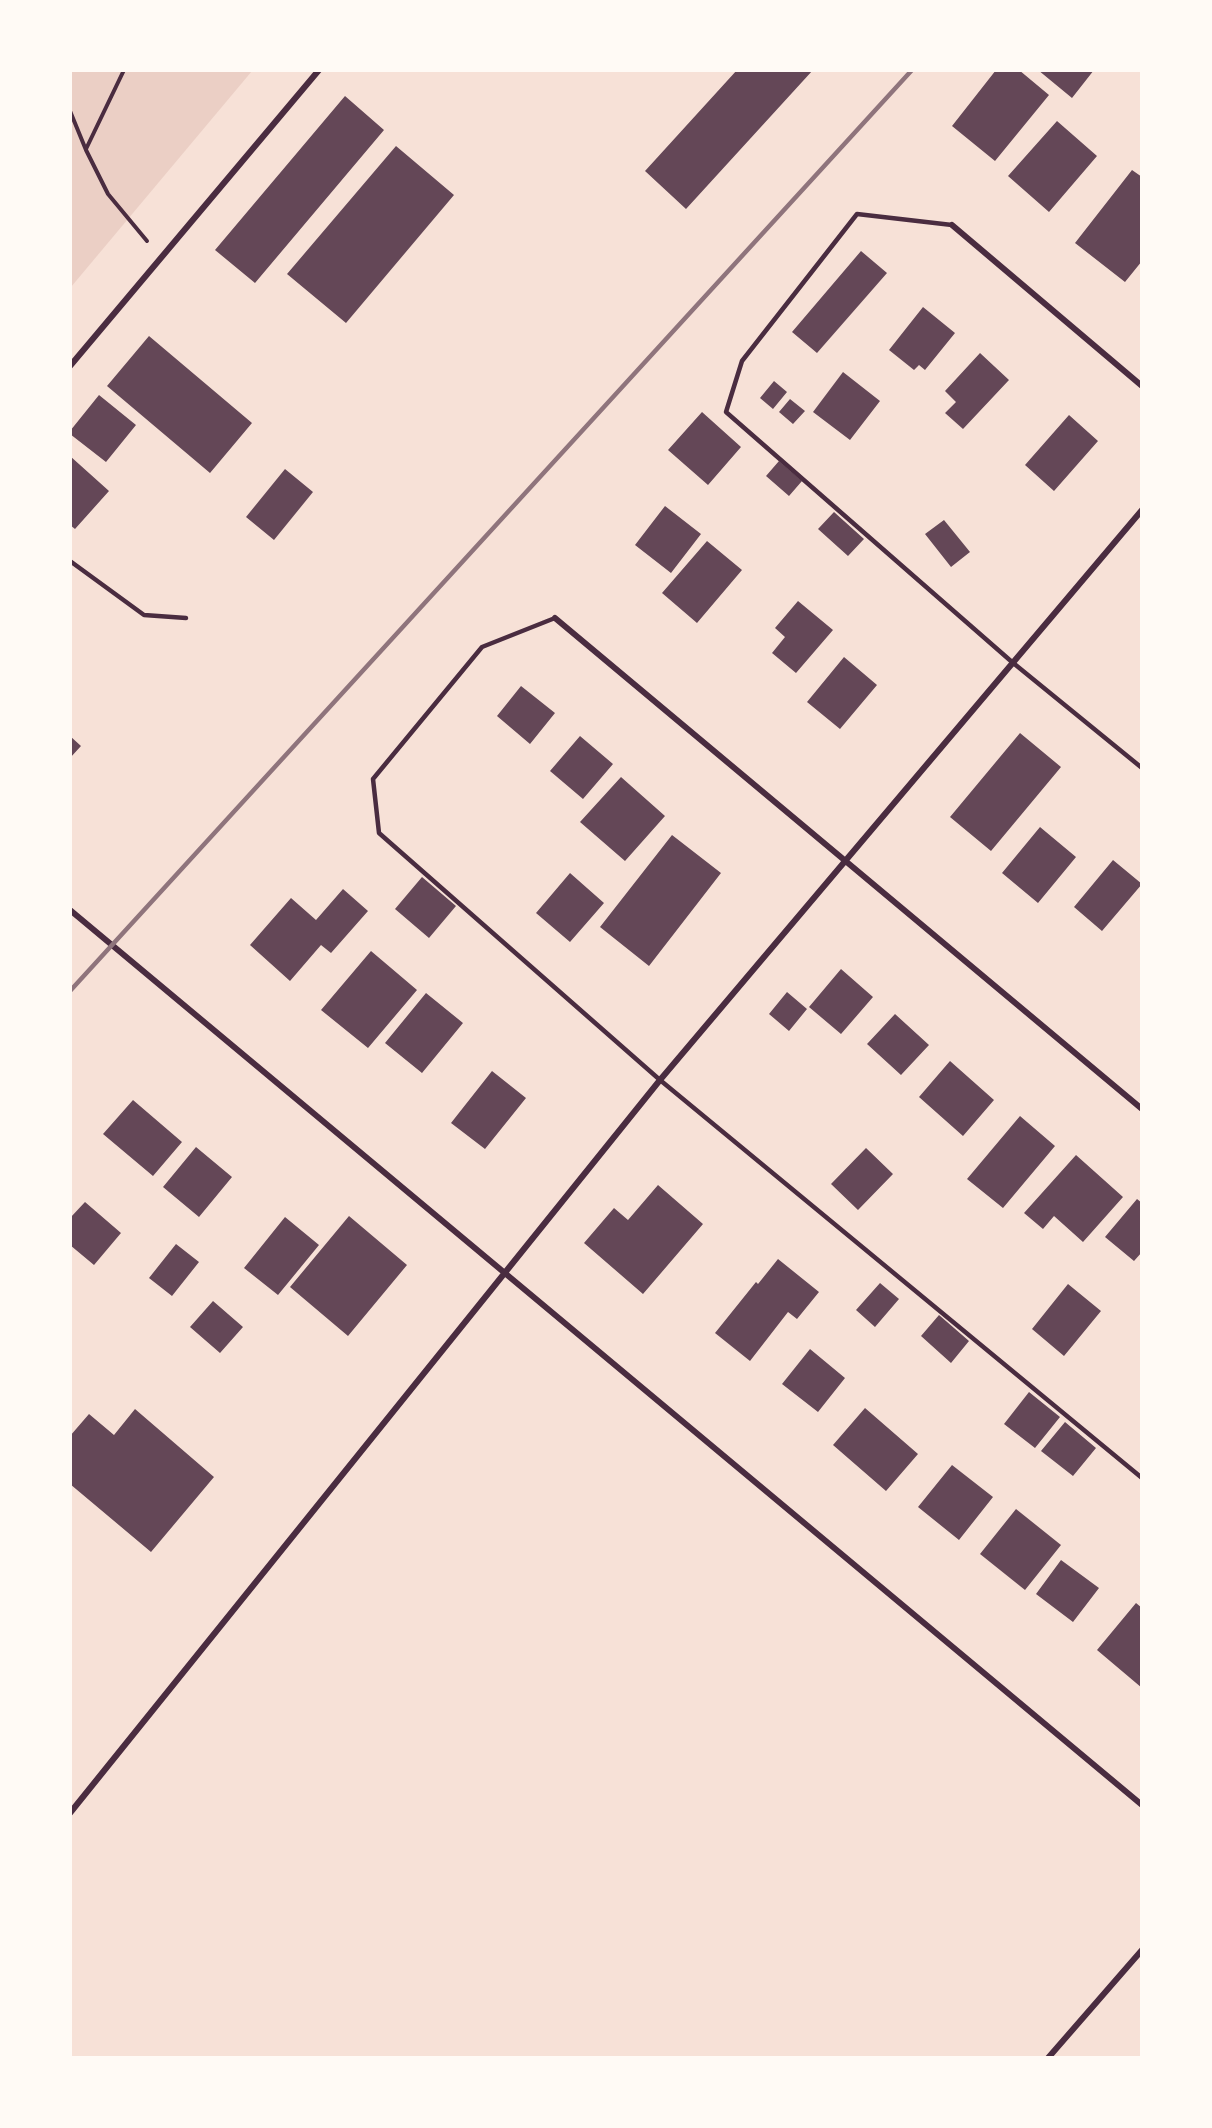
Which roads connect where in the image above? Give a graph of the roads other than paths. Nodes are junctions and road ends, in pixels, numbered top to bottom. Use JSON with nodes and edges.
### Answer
{"nodes":[{"id":1,"x":319,"y":70,"type":"edge"},
{"id":2,"x":952,"y":225,"type":"joint"},
{"id":3,"x":70,"y":366,"type":"edge"},
{"id":4,"x":1142,"y":386,"type":"edge"},
{"id":5,"x":1142,"y":510,"type":"edge"},
{"id":6,"x":70,"y":561,"type":"edge"},
{"id":7,"x":186,"y":618,"type":"dead end"},
{"id":8,"x":555,"y":618,"type":"joint"},
{"id":9,"x":1012,"y":662,"type":"junction"},
{"id":10,"x":1142,"y":768,"type":"edge"},
{"id":11,"x":846,"y":861,"type":"junction"},
{"id":12,"x":70,"y":910,"type":"edge"},
{"id":13,"x":660,"y":1080,"type":"junction"},
{"id":14,"x":1142,"y":1109,"type":"edge"},
{"id":15,"x":504,"y":1272,"type":"junction"},
{"id":16,"x":1142,"y":1478,"type":"edge"},
{"id":17,"x":1142,"y":1805,"type":"edge"},
{"id":18,"x":70,"y":1813,"type":"edge"},
{"id":19,"x":1142,"y":1950,"type":"edge"},
{"id":20,"x":1048,"y":2058,"type":"edge"}],
"edges":[{"from":1,"to":3,"type":"street"},
{"from":2,"to":4,"type":"street"},
{"from":2,"to":9,"type":"lane"},
{"from":5,"to":9,"type":"street"},
{"from":6,"to":7,"type":"lane"},
{"from":8,"to":11,"type":"street"},
{"from":8,"to":13,"type":"lane"},
{"from":9,"to":10,"type":"lane"},
{"from":9,"to":11,"type":"street"},
{"from":11,"to":13,"type":"street"},
{"from":11,"to":14,"type":"street"},
{"from":12,"to":15,"type":"street"},
{"from":13,"to":15,"type":"street"},
{"from":13,"to":16,"type":"lane"},
{"from":15,"to":17,"type":"street"},
{"from":15,"to":18,"type":"street"},
{"from":19,"to":20,"type":"street"}]}
